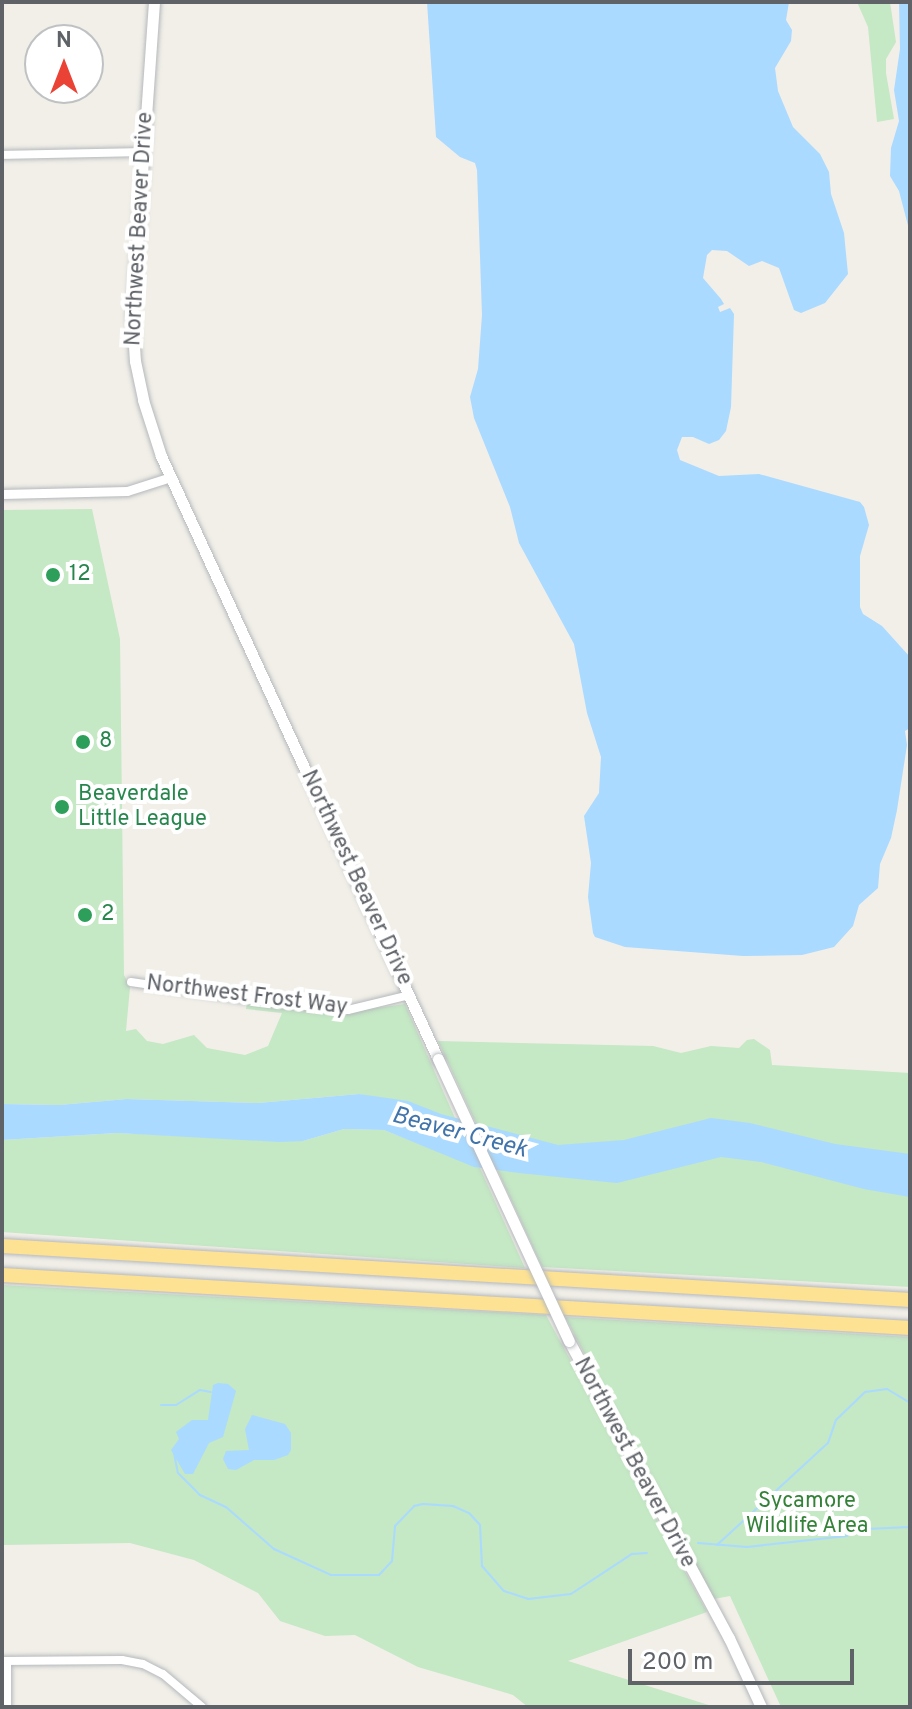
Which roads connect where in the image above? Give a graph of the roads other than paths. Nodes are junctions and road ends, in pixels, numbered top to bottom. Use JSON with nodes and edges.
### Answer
{"nodes":[{"id":1,"x":154,"y":2,"type":"edge"},
{"id":2,"x":141,"y":152,"type":"junction"},
{"id":3,"x":2,"y":155,"type":"edge"},
{"id":4,"x":171,"y":477,"type":"junction"},
{"id":5,"x":2,"y":494,"type":"edge"},
{"id":6,"x":131,"y":982,"type":"dead end"},
{"id":7,"x":410,"y":995,"type":"junction"},
{"id":8,"x":2,"y":1246,"type":"edge"},
{"id":9,"x":2,"y":1275,"type":"edge"},
{"id":10,"x":910,"y":1300,"type":"edge"},
{"id":11,"x":910,"y":1328,"type":"edge"},
{"id":12,"x":4,"y":1661,"type":"edge"},
{"id":13,"x":7,"y":1707,"type":"edge"},
{"id":14,"x":202,"y":1707,"type":"edge"},
{"id":15,"x":761,"y":1707,"type":"edge"}],
"edges":[{"from":1,"to":2,"type":"main road","name":"Northwest Beaver Drive"},
{"from":2,"to":3,"type":"street"},
{"from":2,"to":4,"type":"main road","name":"Northwest Beaver Drive"},
{"from":4,"to":5,"type":"street"},
{"from":4,"to":7,"type":"main road","name":"Northwest Beaver Drive"},
{"from":6,"to":7,"type":"street","name":"Northwest Frost Way"},
{"from":7,"to":15,"type":"main road","name":"Northwest Beaver Drive","bridge":true},
{"from":8,"to":10,"type":"highway"},
{"from":9,"to":11,"type":"highway"},
{"from":12,"to":13,"type":"street"},
{"from":12,"to":14,"type":"street"}]}
